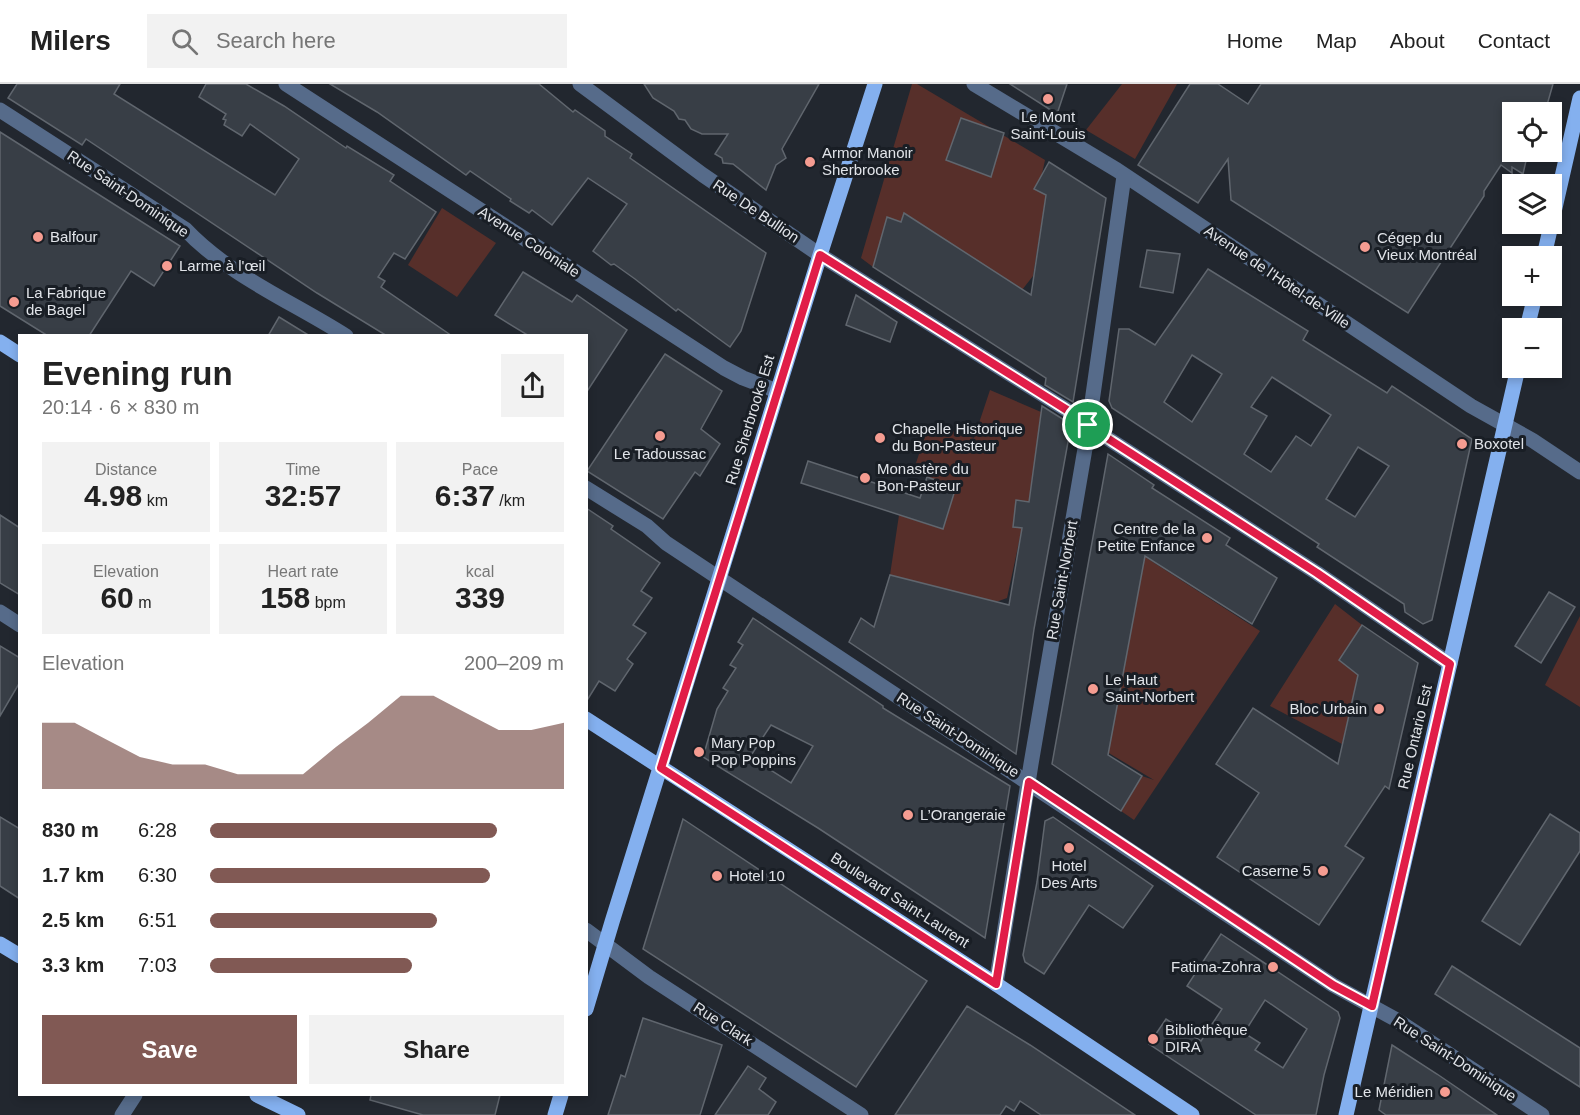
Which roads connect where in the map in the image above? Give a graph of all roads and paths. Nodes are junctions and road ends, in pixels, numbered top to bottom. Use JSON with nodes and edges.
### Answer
{"nodes":[{"id":1,"x":286,"y":84,"type":"edge"},
{"id":2,"x":580,"y":84,"type":"edge"},
{"id":3,"x":875,"y":84,"type":"edge"},
{"id":4,"x":974,"y":84,"type":"edge"},
{"id":5,"x":1580,"y":98,"type":"edge"},
{"id":6,"x":0,"y":110,"type":"edge"},
{"id":7,"x":1125,"y":176,"type":"junction"},
{"id":8,"x":1546,"y":246,"type":"edge"},
{"id":9,"x":820,"y":255,"type":"junction"},
{"id":10,"x":342,"y":334,"type":"edge"},
{"id":11,"x":0,"y":342,"type":"edge"},
{"id":12,"x":18,"y":354,"type":"edge"},
{"id":13,"x":1516,"y":378,"type":"edge"},
{"id":14,"x":777,"y":391,"type":"junction"},
{"id":15,"x":1088,"y":425,"type":"junction"},
{"id":16,"x":1505,"y":425,"type":"junction"},
{"id":17,"x":1580,"y":472,"type":"edge"},
{"id":18,"x":588,"y":489,"type":"edge"},
{"id":19,"x":720,"y":577,"type":"junction"},
{"id":20,"x":0,"y":612,"type":"edge"},
{"id":21,"x":18,"y":623,"type":"edge"},
{"id":22,"x":1450,"y":664,"type":"junction"},
{"id":23,"x":588,"y":720,"type":"edge"},
{"id":24,"x":661,"y":768,"type":"junction"},
{"id":25,"x":1029,"y":782,"type":"junction"},
{"id":26,"x":588,"y":931,"type":"edge"},
{"id":27,"x":0,"y":944,"type":"edge"},
{"id":28,"x":606,"y":944,"type":"junction"},
{"id":29,"x":18,"y":955,"type":"edge"},
{"id":30,"x":996,"y":984,"type":"junction"},
{"id":31,"x":588,"y":1002,"type":"edge"},
{"id":32,"x":1372,"y":1006,"type":"junction"},
{"id":33,"x":134,"y":1096,"type":"edge"},
{"id":34,"x":259,"y":1096,"type":"edge"},
{"id":35,"x":561,"y":1096,"type":"edge"},
{"id":36,"x":122,"y":1115,"type":"edge"},
{"id":37,"x":298,"y":1115,"type":"edge"},
{"id":38,"x":555,"y":1115,"type":"edge"},
{"id":39,"x":861,"y":1115,"type":"edge"},
{"id":40,"x":1192,"y":1115,"type":"edge"},
{"id":41,"x":1346,"y":1115,"type":"edge"},
{"id":42,"x":1542,"y":1115,"type":"edge"}],
"edges":[{"from":1,"to":14,"type":"street","name":"Avenue Coloniale"},
{"from":2,"to":9,"type":"street","name":"Rue De Bullion"},
{"from":3,"to":9,"type":"main road","name":"Rue Sherbrooke Est"},
{"from":4,"to":7,"type":"street","name":"Avenue de l'Hôtel-de-Ville"},
{"from":5,"to":8,"type":"main road"},
{"from":6,"to":10,"type":"street","name":"Rue Saint-Dominique"},
{"from":7,"to":15,"type":"street","name":"Rue Saint-Norbert"},
{"from":7,"to":16,"type":"street","name":"Avenue de l'Hôtel-de-Ville"},
{"from":9,"to":14,"type":"main road","name":"Rue Sherbrooke Est"},
{"from":9,"to":15,"type":"street","name":"Rue De Bullion"},
{"from":11,"to":12,"type":"main road"},
{"from":13,"to":16,"type":"main road","name":"Rue Ontario Est"},
{"from":14,"to":19,"type":"main road","name":"Rue Sherbrooke Est"},
{"from":15,"to":22,"type":"street","name":"Rue De Bullion"},
{"from":15,"to":25,"type":"street","name":"Rue Saint-Norbert"},
{"from":16,"to":17,"type":"street","name":"Avenue de l'Hôtel-de-Ville"},
{"from":16,"to":22,"type":"main road","name":"Rue Ontario Est"},
{"from":18,"to":19,"type":"street","name":"Rue Saint-Dominique"},
{"from":19,"to":24,"type":"main road","name":"Rue Sherbrooke Est"},
{"from":19,"to":25,"type":"street","name":"Rue Saint-Dominique"},
{"from":20,"to":21,"type":"street"},
{"from":22,"to":32,"type":"main road","name":"Rue Ontario Est"},
{"from":23,"to":24,"type":"main road","name":"Boulevard Saint-Laurent"},
{"from":24,"to":28,"type":"main road","name":"Rue Sherbrooke Est"},
{"from":24,"to":30,"type":"main road","name":"Boulevard Saint-Laurent"},
{"from":25,"to":30,"type":"street","name":"Rue Saint-Norbert"},
{"from":25,"to":32,"type":"street","name":"Rue Saint-Dominique"},
{"from":26,"to":28,"type":"street","name":"Rue Clark"},
{"from":27,"to":29,"type":"main road"},
{"from":28,"to":31,"type":"main road","name":"Rue Sherbrooke Est"},
{"from":28,"to":39,"type":"street","name":"Rue Clark"},
{"from":30,"to":40,"type":"main road","name":"Boulevard Saint-Laurent"},
{"from":32,"to":41,"type":"main road","name":"Rue Ontario Est"},
{"from":32,"to":42,"type":"street","name":"Rue Saint-Dominique"},
{"from":33,"to":36,"type":"street"},
{"from":34,"to":37,"type":"main road"},
{"from":35,"to":38,"type":"main road"}]}
